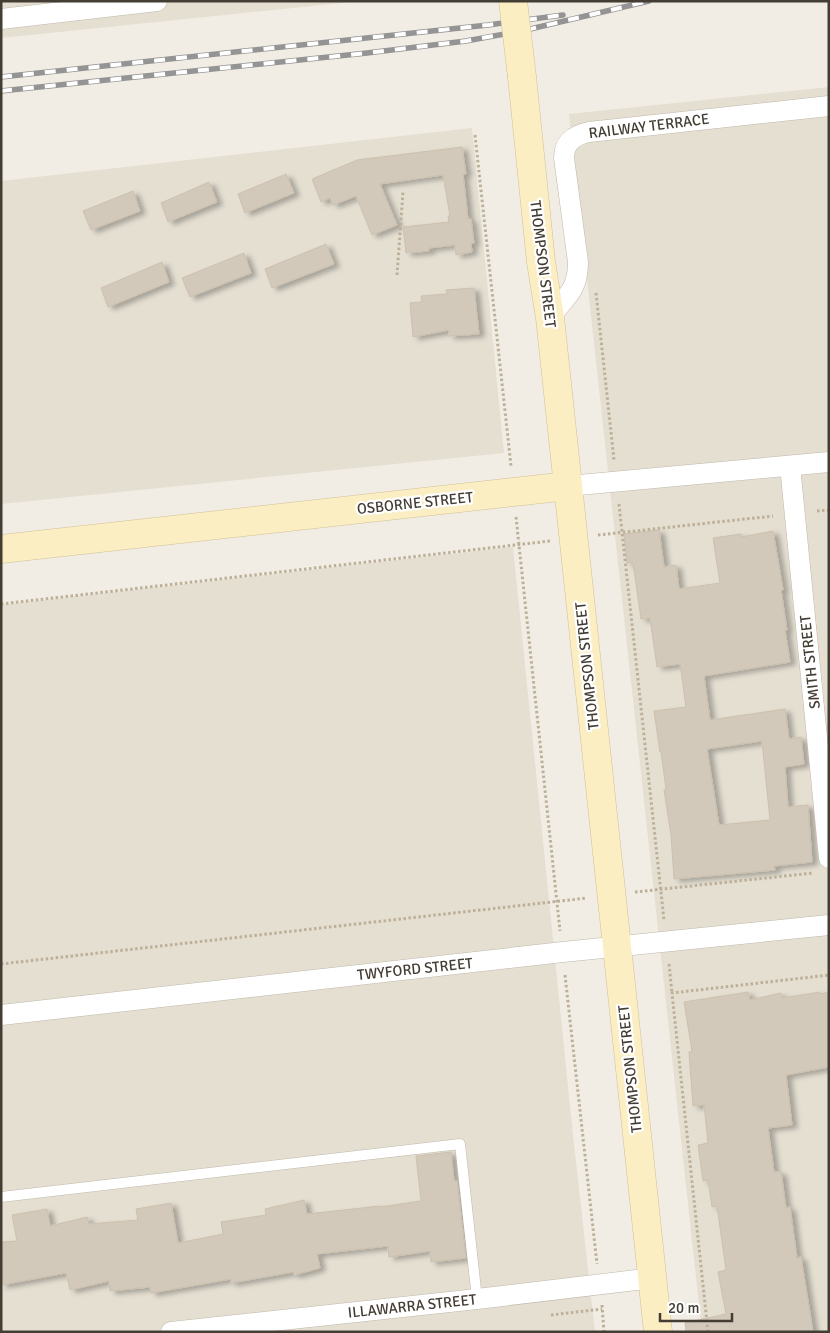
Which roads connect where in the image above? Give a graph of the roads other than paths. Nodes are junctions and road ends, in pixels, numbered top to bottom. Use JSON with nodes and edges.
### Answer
{"nodes":[{"id":1,"x":157,"y":1,"type":"edge"},
{"id":2,"x":513,"y":1,"type":"edge"},
{"id":3,"x":1,"y":19,"type":"edge"},
{"id":4,"x":829,"y":106,"type":"edge"},
{"id":5,"x":550,"y":318,"type":"junction"},
{"id":6,"x":829,"y":462,"type":"edge"},
{"id":7,"x":790,"y":466,"type":"junction"},
{"id":8,"x":568,"y":486,"type":"junction"},
{"id":9,"x":1,"y":549,"type":"edge"},
{"id":10,"x":824,"y":865,"type":"edge"},
{"id":11,"x":829,"y":924,"type":"edge"},
{"id":12,"x":617,"y":947,"type":"junction"},
{"id":13,"x":1,"y":1015,"type":"edge"},
{"id":14,"x":1,"y":1197,"type":"edge"},
{"id":15,"x":652,"y":1278,"type":"junction"},
{"id":16,"x":477,"y":1299,"type":"junction"},
{"id":17,"x":172,"y":1332,"type":"edge"},
{"id":18,"x":658,"y":1332,"type":"edge"}],
"edges":[{"from":1,"to":3,"type":"street"},
{"from":2,"to":5,"type":"street","name":"THOMPSON STREET","bridge":true},
{"from":4,"to":5,"type":"street","name":"RAILWAY TERRACE"},
{"from":5,"to":8,"type":"street","name":"THOMPSON STREET"},
{"from":6,"to":7,"type":"street","name":"OSBORNE STREET"},
{"from":7,"to":8,"type":"street","name":"OSBORNE STREET"},
{"from":7,"to":10,"type":"street","name":"SMITH STREET"},
{"from":8,"to":9,"type":"street","name":"OSBORNE STREET"},
{"from":8,"to":12,"type":"street","name":"THOMPSON STREET"},
{"from":11,"to":12,"type":"street","name":"TWYFORD STREET"},
{"from":12,"to":13,"type":"street","name":"TWYFORD STREET"},
{"from":12,"to":15,"type":"street","name":"THOMPSON STREET"},
{"from":14,"to":16,"type":"lane"},
{"from":15,"to":16,"type":"street","name":"ILLAWARRA STREET"},
{"from":15,"to":18,"type":"street","name":"THOMPSON STREET"},
{"from":16,"to":17,"type":"street","name":"ILLAWARRA STREET"}]}
